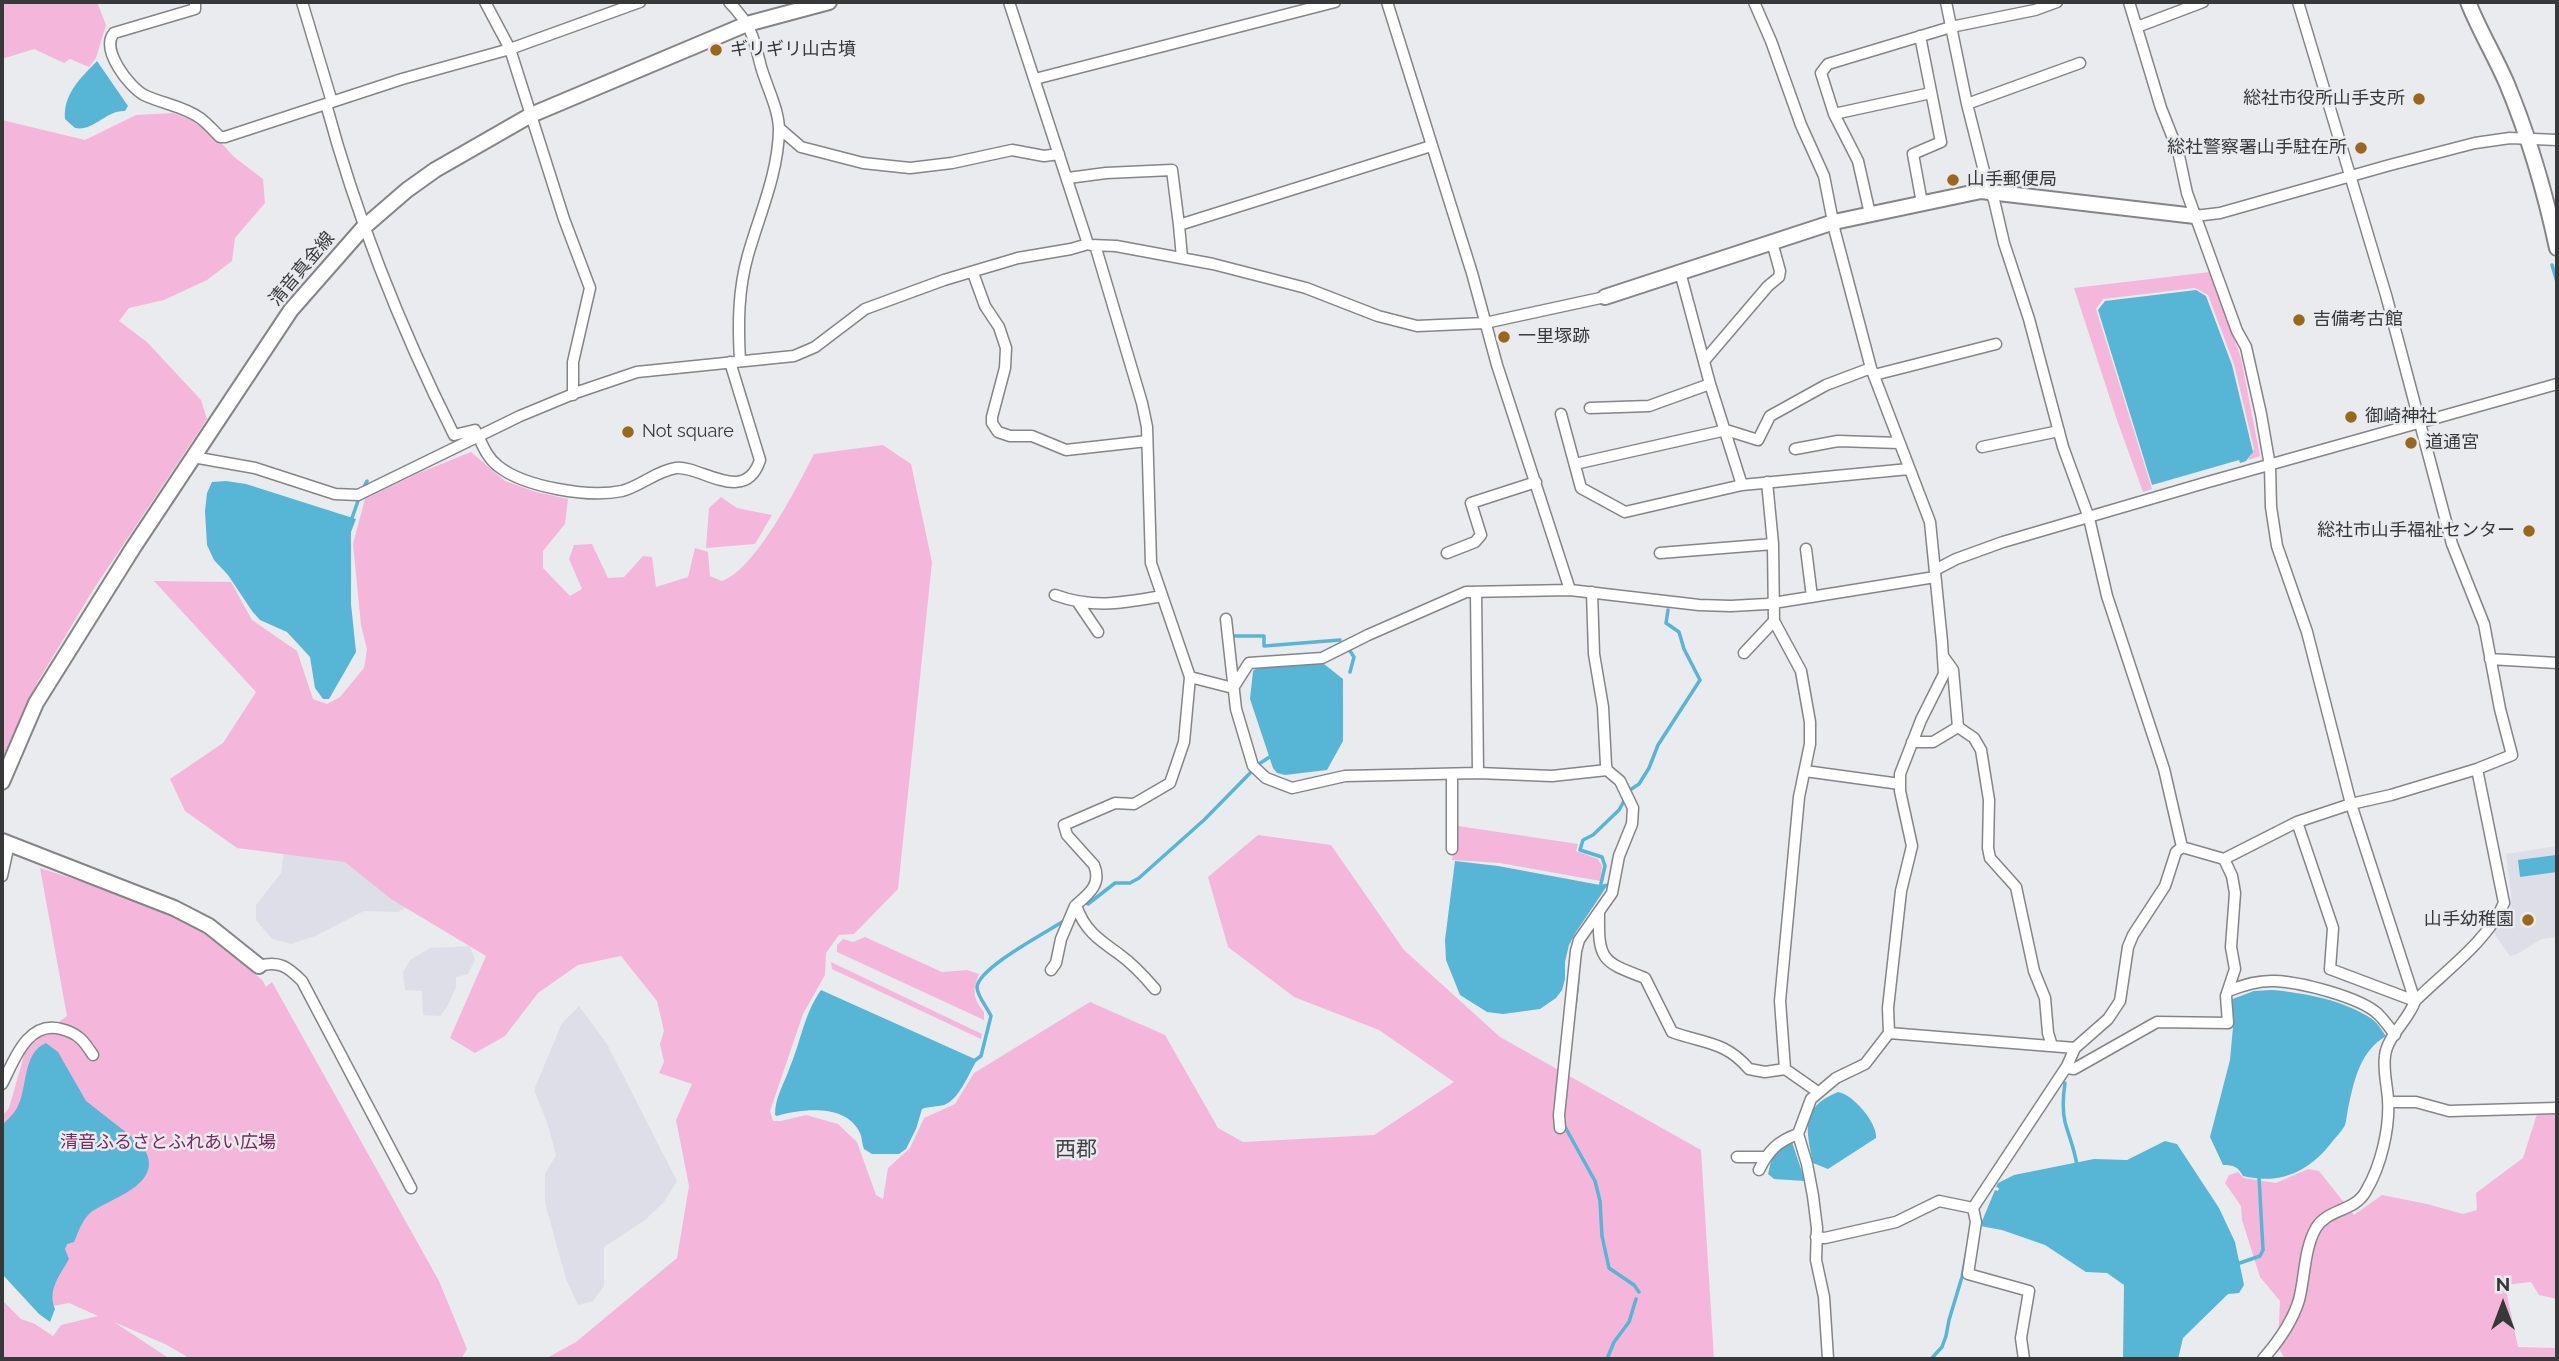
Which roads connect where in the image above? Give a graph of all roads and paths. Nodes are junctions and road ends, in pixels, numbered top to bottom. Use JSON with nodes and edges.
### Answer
{"nodes":[{"id":1,"x":195,"y":2,"type":"edge"},
{"id":2,"x":302,"y":2,"type":"edge"},
{"id":3,"x":485,"y":2,"type":"edge"},
{"id":4,"x":640,"y":2,"type":"edge"},
{"id":5,"x":729,"y":2,"type":"edge"},
{"id":6,"x":829,"y":2,"type":"edge"},
{"id":7,"x":1009,"y":2,"type":"edge"},
{"id":8,"x":1335,"y":2,"type":"edge"},
{"id":9,"x":1387,"y":2,"type":"edge"},
{"id":10,"x":1754,"y":2,"type":"edge"},
{"id":11,"x":1946,"y":2,"type":"edge"},
{"id":12,"x":2057,"y":2,"type":"edge"},
{"id":13,"x":2129,"y":2,"type":"edge"},
{"id":14,"x":2203,"y":2,"type":"edge"},
{"id":15,"x":2298,"y":2,"type":"edge"},
{"id":16,"x":2468,"y":2,"type":"edge"},
{"id":17,"x":747,"y":24,"type":"junction"},
{"id":18,"x":1951,"y":27,"type":"junction"},
{"id":19,"x":2137,"y":27,"type":"junction"},
{"id":20,"x":1920,"y":36,"type":"junction"},
{"id":21,"x":510,"y":49,"type":"junction"},
{"id":22,"x":2080,"y":63,"type":"dead end"},
{"id":23,"x":1035,"y":79,"type":"junction"},
{"id":24,"x":1931,"y":93,"type":"junction"},
{"id":25,"x":329,"y":103,"type":"junction"},
{"id":26,"x":1967,"y":104,"type":"junction"},
{"id":27,"x":1834,"y":114,"type":"junction"},
{"id":28,"x":531,"y":115,"type":"junction"},
{"id":29,"x":779,"y":128,"type":"junction"},
{"id":30,"x":2527,"y":138,"type":"junction"},
{"id":31,"x":2557,"y":140,"type":"edge"},
{"id":32,"x":1431,"y":146,"type":"junction"},
{"id":33,"x":1059,"y":155,"type":"junction"},
{"id":34,"x":2351,"y":177,"type":"junction"},
{"id":35,"x":1068,"y":178,"type":"junction"},
{"id":36,"x":1991,"y":191,"type":"junction"},
{"id":37,"x":1922,"y":203,"type":"junction"},
{"id":38,"x":1870,"y":214,"type":"junction"},
{"id":39,"x":2195,"y":216,"type":"junction"},
{"id":40,"x":1834,"y":222,"type":"junction"},
{"id":41,"x":1179,"y":225,"type":"junction"},
{"id":42,"x":363,"y":228,"type":"junction"},
{"id":43,"x":1772,"y":242,"type":"junction"},
{"id":44,"x":1091,"y":245,"type":"junction"},
{"id":45,"x":2557,"y":248,"type":"edge"},
{"id":46,"x":1182,"y":258,"type":"junction"},
{"id":47,"x":1680,"y":272,"type":"junction"},
{"id":48,"x":973,"y":273,"type":"junction"},
{"id":49,"x":1605,"y":297,"type":"joint"},
{"id":50,"x":1485,"y":323,"type":"junction"},
{"id":51,"x":1996,"y":344,"type":"dead end"},
{"id":52,"x":1704,"y":361,"type":"junction"},
{"id":53,"x":735,"y":362,"type":"junction"},
{"id":54,"x":1872,"y":371,"type":"junction"},
{"id":55,"x":1710,"y":384,"type":"junction"},
{"id":56,"x":2557,"y":384,"type":"edge"},
{"id":57,"x":573,"y":395,"type":"junction"},
{"id":58,"x":1590,"y":408,"type":"dead end"},
{"id":59,"x":1562,"y":414,"type":"dead end"},
{"id":60,"x":2421,"y":422,"type":"junction"},
{"id":61,"x":1726,"y":430,"type":"junction"},
{"id":62,"x":2059,"y":431,"type":"junction"},
{"id":63,"x":479,"y":437,"type":"junction"},
{"id":64,"x":1147,"y":441,"type":"junction"},
{"id":65,"x":1899,"y":443,"type":"junction"},
{"id":66,"x":1982,"y":447,"type":"dead end"},
{"id":67,"x":1795,"y":449,"type":"dead end"},
{"id":68,"x":192,"y":457,"type":"junction"},
{"id":69,"x":1575,"y":464,"type":"junction"},
{"id":70,"x":2270,"y":466,"type":"junction"},
{"id":71,"x":1909,"y":469,"type":"junction"},
{"id":72,"x":1536,"y":482,"type":"junction"},
{"id":73,"x":1767,"y":482,"type":"junction"},
{"id":74,"x":1742,"y":485,"type":"junction"},
{"id":75,"x":2089,"y":519,"type":"junction"},
{"id":76,"x":1773,"y":544,"type":"junction"},
{"id":77,"x":1806,"y":549,"type":"dead end"},
{"id":78,"x":1447,"y":553,"type":"dead end"},
{"id":79,"x":1660,"y":553,"type":"dead end"},
{"id":80,"x":1935,"y":574,"type":"junction"},
{"id":81,"x":1570,"y":590,"type":"junction"},
{"id":82,"x":1476,"y":592,"type":"junction"},
{"id":83,"x":1592,"y":592,"type":"junction"},
{"id":84,"x":1055,"y":595,"type":"dead end"},
{"id":85,"x":1162,"y":596,"type":"junction"},
{"id":86,"x":1812,"y":597,"type":"junction"},
{"id":87,"x":1774,"y":603,"type":"junction"},
{"id":88,"x":1079,"y":604,"type":"junction"},
{"id":89,"x":1226,"y":619,"type":"dead end"},
{"id":90,"x":1774,"y":621,"type":"junction"},
{"id":91,"x":1098,"y":632,"type":"dead end"},
{"id":92,"x":1744,"y":653,"type":"dead end"},
{"id":93,"x":1943,"y":655,"type":"junction"},
{"id":94,"x":2490,"y":659,"type":"junction"},
{"id":95,"x":2557,"y":663,"type":"edge"},
{"id":96,"x":1190,"y":677,"type":"junction"},
{"id":97,"x":1233,"y":688,"type":"junction"},
{"id":98,"x":1958,"y":727,"type":"junction"},
{"id":99,"x":1912,"y":742,"type":"junction"},
{"id":100,"x":2477,"y":769,"type":"junction"},
{"id":101,"x":1607,"y":770,"type":"junction"},
{"id":102,"x":1805,"y":771,"type":"junction"},
{"id":103,"x":1478,"y":773,"type":"junction"},
{"id":104,"x":1452,"y":774,"type":"junction"},
{"id":105,"x":2,"y":782,"type":"edge"},
{"id":106,"x":1900,"y":784,"type":"junction"},
{"id":107,"x":2351,"y":804,"type":"junction"},
{"id":108,"x":2297,"y":822,"type":"junction"},
{"id":109,"x":5,"y":843,"type":"edge"},
{"id":110,"x":2182,"y":847,"type":"junction"},
{"id":111,"x":1452,"y":849,"type":"dead end"},
{"id":112,"x":2224,"y":859,"type":"junction"},
{"id":113,"x":2,"y":876,"type":"edge"},
{"id":114,"x":1076,"y":905,"type":"junction"},
{"id":115,"x":1599,"y":914,"type":"junction"},
{"id":116,"x":259,"y":966,"type":"joint"},
{"id":117,"x":1051,"y":970,"type":"dead end"},
{"id":118,"x":1156,"y":989,"type":"dead end"},
{"id":119,"x":2228,"y":990,"type":"junction"},
{"id":120,"x":2415,"y":1000,"type":"junction"},
{"id":121,"x":1889,"y":1033,"type":"junction"},
{"id":122,"x":2395,"y":1035,"type":"junction"},
{"id":123,"x":2052,"y":1046,"type":"junction"},
{"id":124,"x":2075,"y":1048,"type":"junction"},
{"id":125,"x":93,"y":1055,"type":"dead end"},
{"id":126,"x":2066,"y":1068,"type":"junction"},
{"id":127,"x":1785,"y":1069,"type":"junction"},
{"id":128,"x":2,"y":1084,"type":"edge"},
{"id":129,"x":1818,"y":1092,"type":"junction"},
{"id":130,"x":2388,"y":1102,"type":"junction"},
{"id":131,"x":2557,"y":1108,"type":"edge"},
{"id":132,"x":1560,"y":1128,"type":"dead end"},
{"id":133,"x":1798,"y":1133,"type":"junction"},
{"id":134,"x":1737,"y":1157,"type":"dead end"},
{"id":135,"x":1765,"y":1157,"type":"junction"},
{"id":136,"x":1759,"y":1170,"type":"dead end"},
{"id":137,"x":411,"y":1188,"type":"dead end"},
{"id":138,"x":1973,"y":1208,"type":"junction"},
{"id":139,"x":1816,"y":1237,"type":"junction"},
{"id":140,"x":1828,"y":1359,"type":"edge"},
{"id":141,"x":2024,"y":1359,"type":"edge"},
{"id":142,"x":2263,"y":1359,"type":"edge"}],
"edges":[{"from":1,"to":25,"type":"street"},
{"from":2,"to":25,"type":"street"},
{"from":3,"to":21,"type":"street"},
{"from":4,"to":21,"type":"street"},
{"from":5,"to":17,"type":"street"},
{"from":6,"to":17,"type":"main road","name":"清音真金線"},
{"from":7,"to":23,"type":"street"},
{"from":8,"to":23,"type":"street"},
{"from":9,"to":32,"type":"street"},
{"from":10,"to":40,"type":"street"},
{"from":11,"to":18,"type":"street"},
{"from":12,"to":18,"type":"street"},
{"from":13,"to":19,"type":"street"},
{"from":14,"to":19,"type":"street"},
{"from":15,"to":34,"type":"street"},
{"from":16,"to":30,"type":"main road"},
{"from":17,"to":28,"type":"main road","name":"清音真金線"},
{"from":17,"to":29,"type":"street"},
{"from":18,"to":20,"type":"street"},
{"from":18,"to":26,"type":"street"},
{"from":19,"to":39,"type":"street"},
{"from":20,"to":24,"type":"street"},
{"from":20,"to":27,"type":"street"},
{"from":21,"to":25,"type":"street"},
{"from":21,"to":28,"type":"street"},
{"from":22,"to":26,"type":"street"},
{"from":23,"to":33,"type":"street"},
{"from":24,"to":27,"type":"street"},
{"from":24,"to":37,"type":"street"},
{"from":25,"to":42,"type":"street"},
{"from":26,"to":36,"type":"street"},
{"from":27,"to":38,"type":"street"},
{"from":28,"to":42,"type":"main road","name":"清音真金線"},
{"from":28,"to":57,"type":"street"},
{"from":29,"to":33,"type":"street"},
{"from":29,"to":53,"type":"street"},
{"from":30,"to":31,"type":"street"},
{"from":30,"to":34,"type":"street"},
{"from":30,"to":45,"type":"main road"},
{"from":32,"to":41,"type":"street"},
{"from":32,"to":50,"type":"street"},
{"from":33,"to":35,"type":"street"},
{"from":34,"to":39,"type":"street"},
{"from":34,"to":60,"type":"street"},
{"from":35,"to":41,"type":"street"},
{"from":35,"to":44,"type":"street"},
{"from":36,"to":37,"type":"main road"},
{"from":36,"to":39,"type":"main road"},
{"from":36,"to":62,"type":"street"},
{"from":37,"to":38,"type":"main road"},
{"from":38,"to":40,"type":"main road"},
{"from":39,"to":70,"type":"street"},
{"from":40,"to":43,"type":"main road"},
{"from":40,"to":54,"type":"street"},
{"from":41,"to":46,"type":"street"},
{"from":42,"to":63,"type":"street"},
{"from":42,"to":68,"type":"main road","name":"清音真金線"},
{"from":43,"to":47,"type":"main road"},
{"from":43,"to":52,"type":"street"},
{"from":44,"to":46,"type":"street"},
{"from":44,"to":48,"type":"street"},
{"from":44,"to":64,"type":"street"},
{"from":46,"to":50,"type":"street"},
{"from":47,"to":49,"type":"main road"},
{"from":47,"to":52,"type":"street"},
{"from":48,"to":53,"type":"street"},
{"from":48,"to":64,"type":"street"},
{"from":49,"to":50,"type":"street"},
{"from":50,"to":72,"type":"street"},
{"from":51,"to":54,"type":"street"},
{"from":52,"to":55,"type":"street"},
{"from":53,"to":57,"type":"street"},
{"from":53,"to":63,"type":"street"},
{"from":54,"to":61,"type":"street"},
{"from":54,"to":65,"type":"street"},
{"from":55,"to":58,"type":"street"},
{"from":55,"to":61,"type":"street"},
{"from":56,"to":60,"type":"street"},
{"from":57,"to":63,"type":"street"},
{"from":59,"to":69,"type":"street"},
{"from":60,"to":70,"type":"street"},
{"from":60,"to":94,"type":"street"},
{"from":61,"to":69,"type":"street"},
{"from":61,"to":74,"type":"street"},
{"from":62,"to":66,"type":"street"},
{"from":62,"to":75,"type":"street"},
{"from":63,"to":68,"type":"street"},
{"from":64,"to":85,"type":"street"},
{"from":65,"to":67,"type":"street"},
{"from":65,"to":71,"type":"street"},
{"from":68,"to":105,"type":"main road","name":"清音真金線"},
{"from":69,"to":74,"type":"street"},
{"from":70,"to":75,"type":"street"},
{"from":70,"to":107,"type":"street"},
{"from":71,"to":73,"type":"street"},
{"from":71,"to":80,"type":"street"},
{"from":72,"to":78,"type":"street"},
{"from":72,"to":81,"type":"street"},
{"from":73,"to":74,"type":"street"},
{"from":73,"to":76,"type":"street"},
{"from":75,"to":80,"type":"street"},
{"from":75,"to":110,"type":"street"},
{"from":76,"to":79,"type":"street"},
{"from":76,"to":87,"type":"street"},
{"from":77,"to":86,"type":"street"},
{"from":80,"to":86,"type":"street"},
{"from":80,"to":93,"type":"street"},
{"from":81,"to":82,"type":"street"},
{"from":81,"to":83,"type":"street"},
{"from":82,"to":97,"type":"street"},
{"from":82,"to":103,"type":"street"},
{"from":83,"to":87,"type":"street"},
{"from":83,"to":101,"type":"street"},
{"from":84,"to":88,"type":"street"},
{"from":85,"to":88,"type":"street"},
{"from":85,"to":96,"type":"street"},
{"from":86,"to":87,"type":"street"},
{"from":87,"to":90,"type":"street"},
{"from":88,"to":91,"type":"street"},
{"from":89,"to":97,"type":"street"},
{"from":90,"to":92,"type":"street"},
{"from":90,"to":102,"type":"street"},
{"from":93,"to":98,"type":"street"},
{"from":93,"to":99,"type":"street"},
{"from":94,"to":95,"type":"street"},
{"from":94,"to":100,"type":"street"},
{"from":96,"to":97,"type":"street"},
{"from":96,"to":114,"type":"street"},
{"from":97,"to":104,"type":"street"},
{"from":98,"to":99,"type":"street"},
{"from":98,"to":123,"type":"street"},
{"from":99,"to":106,"type":"street"},
{"from":100,"to":107,"type":"street"},
{"from":100,"to":120,"type":"street"},
{"from":101,"to":103,"type":"street"},
{"from":101,"to":115,"type":"street"},
{"from":102,"to":106,"type":"street"},
{"from":102,"to":127,"type":"street"},
{"from":103,"to":104,"type":"street"},
{"from":104,"to":111,"type":"street"},
{"from":106,"to":121,"type":"street"},
{"from":107,"to":108,"type":"street"},
{"from":107,"to":120,"type":"street"},
{"from":108,"to":112,"type":"street"},
{"from":108,"to":120,"type":"street"},
{"from":109,"to":113,"type":"street"},
{"from":109,"to":116,"type":"main road"},
{"from":110,"to":112,"type":"street"},
{"from":110,"to":124,"type":"street"},
{"from":112,"to":119,"type":"street"},
{"from":114,"to":117,"type":"street"},
{"from":114,"to":118,"type":"street"},
{"from":115,"to":127,"type":"street"},
{"from":115,"to":132,"type":"street"},
{"from":116,"to":137,"type":"street"},
{"from":119,"to":122,"type":"street"},
{"from":119,"to":126,"type":"street"},
{"from":120,"to":122,"type":"street"},
{"from":121,"to":123,"type":"street"},
{"from":121,"to":129,"type":"street"},
{"from":122,"to":130,"type":"street"},
{"from":123,"to":124,"type":"street"},
{"from":124,"to":126,"type":"street"},
{"from":125,"to":128,"type":"street"},
{"from":126,"to":138,"type":"street"},
{"from":127,"to":129,"type":"street"},
{"from":129,"to":133,"type":"street"},
{"from":130,"to":131,"type":"street"},
{"from":130,"to":142,"type":"street"},
{"from":133,"to":135,"type":"street"},
{"from":133,"to":139,"type":"street"},
{"from":134,"to":135,"type":"street"},
{"from":135,"to":136,"type":"street"},
{"from":138,"to":139,"type":"street"},
{"from":138,"to":141,"type":"street"},
{"from":139,"to":140,"type":"street"}]}
